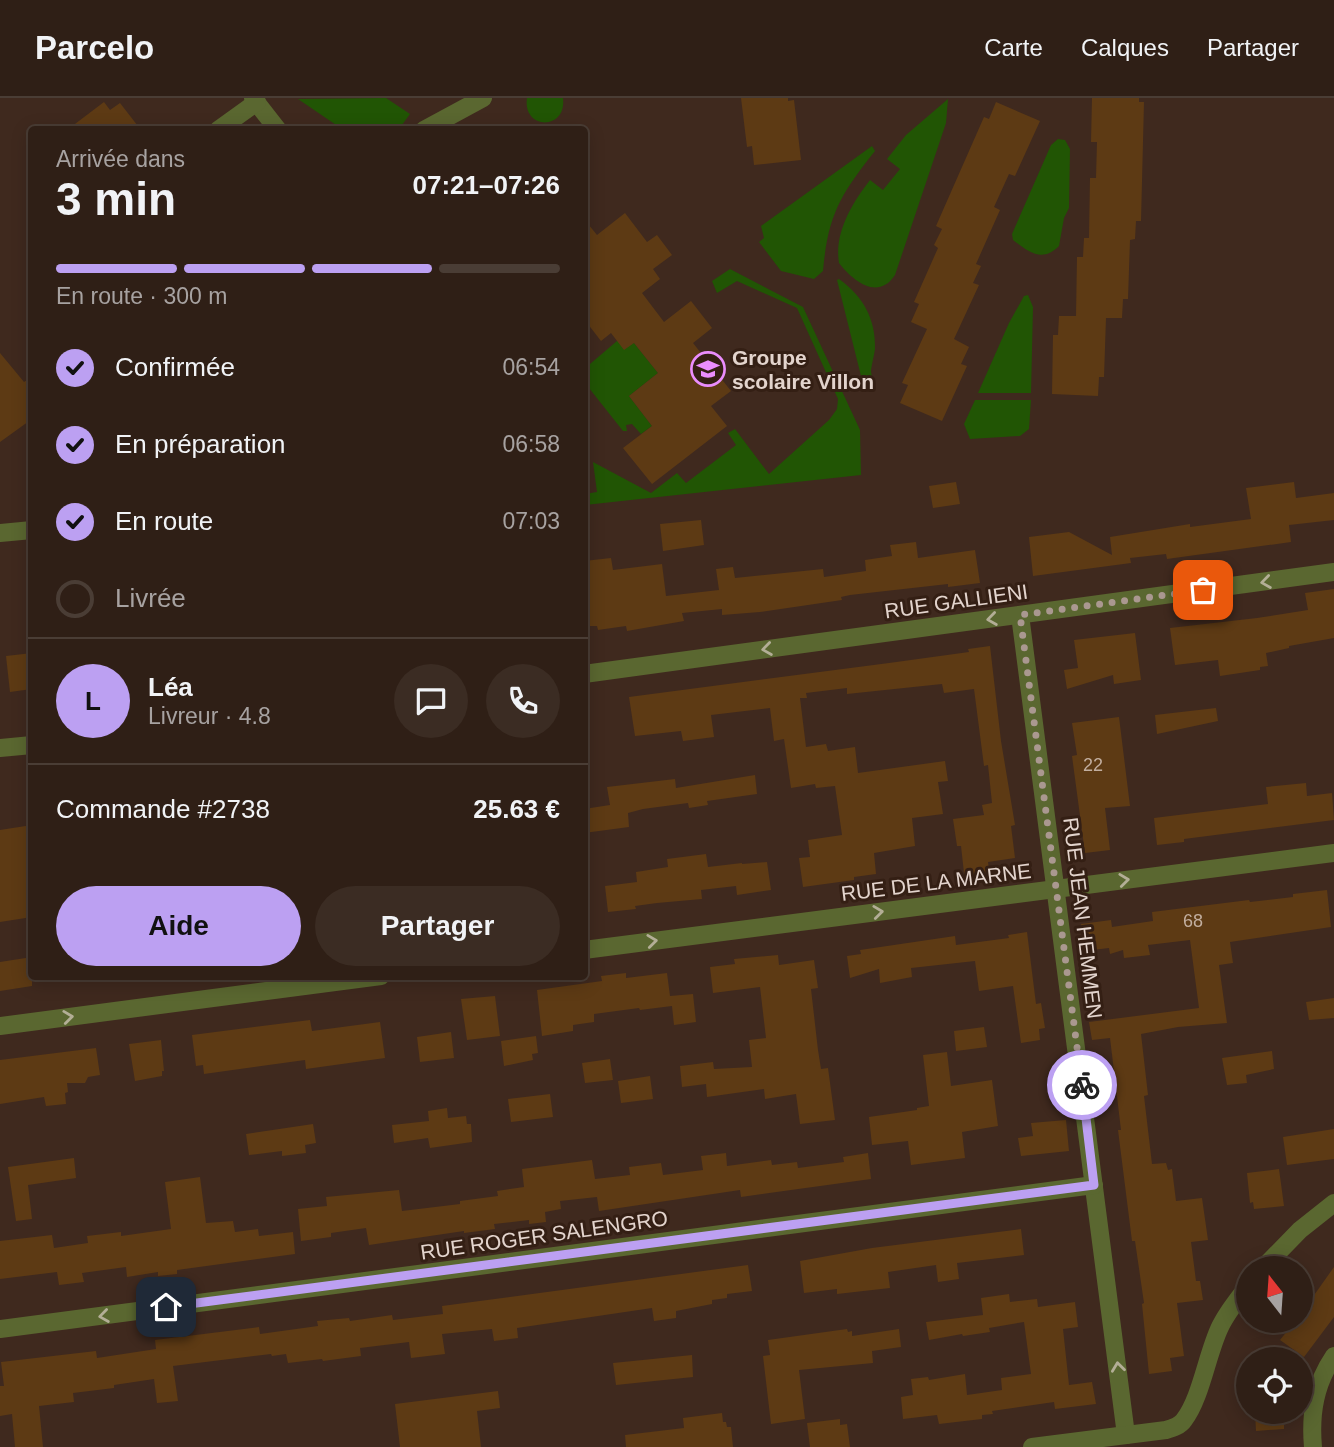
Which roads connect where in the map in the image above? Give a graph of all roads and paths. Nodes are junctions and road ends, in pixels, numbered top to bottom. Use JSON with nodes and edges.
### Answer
{"nodes":[{"id":1,"x":483,"y":98,"type":"edge"},
{"id":2,"x":255,"y":100,"type":"edge"},
{"id":3,"x":223,"y":126,"type":"edge"},
{"id":4,"x":275,"y":126,"type":"edge"},
{"id":5,"x":431,"y":126,"type":"edge"},
{"id":6,"x":28,"y":530,"type":"edge"},
{"id":7,"x":0,"y":533,"type":"edge"},
{"id":8,"x":1334,"y":572,"type":"edge"},
{"id":9,"x":1020,"y":615,"type":"junction"},
{"id":10,"x":588,"y":673,"type":"edge"},
{"id":11,"x":28,"y":745,"type":"edge"},
{"id":12,"x":0,"y":748,"type":"edge"},
{"id":13,"x":1334,"y":852,"type":"edge"},
{"id":14,"x":1056,"y":889,"type":"junction"},
{"id":15,"x":588,"y":949,"type":"edge"},
{"id":16,"x":350,"y":980,"type":"edge"},
{"id":17,"x":0,"y":1026,"type":"edge"},
{"id":18,"x":1094,"y":1185,"type":"junction"},
{"id":19,"x":1334,"y":1203,"type":"edge"},
{"id":20,"x":1275,"y":1256,"type":"edge"},
{"id":21,"x":1236,"y":1303,"type":"edge"},
{"id":22,"x":0,"y":1329,"type":"edge"},
{"id":23,"x":1334,"y":1356,"type":"edge"},
{"id":24,"x":1126,"y":1435,"type":"junction"},
{"id":25,"x":1167,"y":1439,"type":"edge"},
{"id":26,"x":1032,"y":1447,"type":"edge"},
{"id":27,"x":1313,"y":1447,"type":"edge"}],
"edges":[{"from":1,"to":5,"type":"street"},
{"from":2,"to":3,"type":"street"},
{"from":2,"to":4,"type":"street"},
{"from":6,"to":7,"type":"street"},
{"from":8,"to":9,"type":"street","name":"RUE GALLIENI","one_way":true},
{"from":9,"to":10,"type":"street","name":"RUE GALLIENI","one_way":true},
{"from":9,"to":14,"type":"street","name":"RUE JEAN HEMMEN"},
{"from":11,"to":12,"type":"street"},
{"from":14,"to":13,"type":"street","name":"RUE DE LA MARNE","one_way":true},
{"from":15,"to":14,"type":"street","name":"RUE DE LA MARNE","one_way":true},
{"from":14,"to":18,"type":"street","name":"RUE JEAN HEMMEN"},
{"from":17,"to":16,"type":"street","one_way":true},
{"from":18,"to":22,"type":"street","name":"RUE ROGER SALENGRO","one_way":true},
{"from":24,"to":18,"type":"street","name":"RUE JEAN HEMMEN","one_way":true},
{"from":19,"to":20,"type":"street"},
{"from":21,"to":25,"type":"street"},
{"from":23,"to":27,"type":"street"},
{"from":24,"to":25,"type":"street"},
{"from":24,"to":26,"type":"street"}]}
